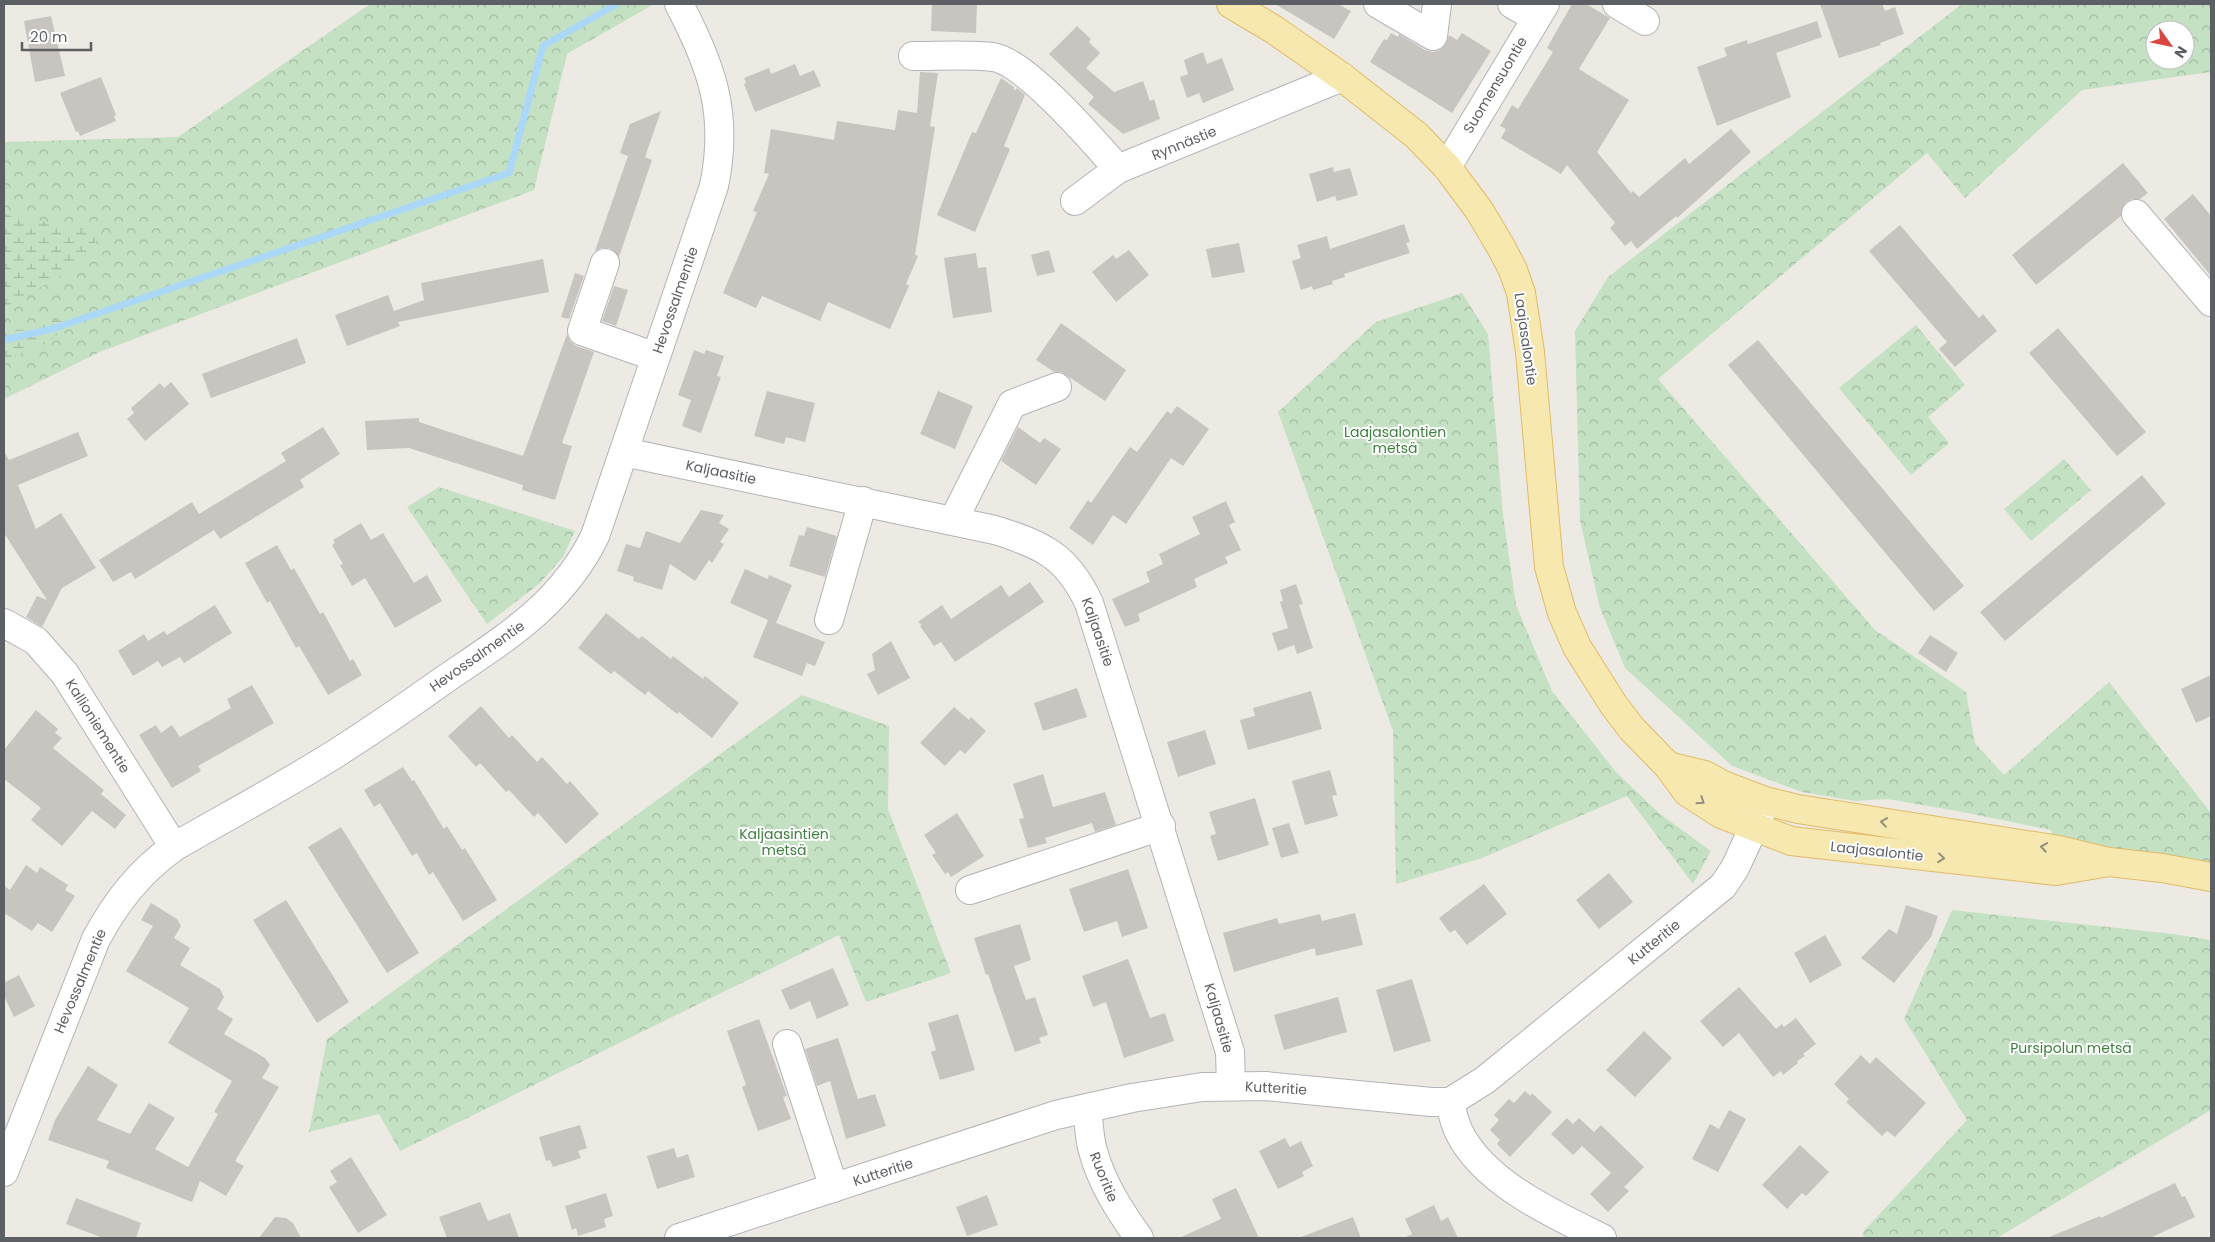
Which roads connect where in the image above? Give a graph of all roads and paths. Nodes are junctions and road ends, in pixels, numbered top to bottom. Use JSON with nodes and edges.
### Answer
{"nodes":[{"id":1,"x":679,"y":4,"type":"edge"},
{"id":2,"x":1231,"y":4,"type":"edge"},
{"id":3,"x":1378,"y":4,"type":"edge"},
{"id":4,"x":1437,"y":4,"type":"edge"},
{"id":5,"x":1512,"y":4,"type":"edge"},
{"id":6,"x":1617,"y":4,"type":"edge"},
{"id":7,"x":1540,"y":11,"type":"edge"},
{"id":8,"x":1645,"y":21,"type":"dead end"},
{"id":9,"x":912,"y":56,"type":"dead end"},
{"id":10,"x":1342,"y":77,"type":"junction"},
{"id":11,"x":1447,"y":167,"type":"junction"},
{"id":12,"x":1118,"y":169,"type":"junction"},
{"id":13,"x":1075,"y":201,"type":"dead end"},
{"id":14,"x":2136,"y":214,"type":"dead end"},
{"id":15,"x":605,"y":263,"type":"dead end"},
{"id":16,"x":2211,"y":302,"type":"edge"},
{"id":17,"x":656,"y":357,"type":"junction"},
{"id":18,"x":1057,"y":387,"type":"dead end"},
{"id":19,"x":624,"y":452,"type":"junction"},
{"id":20,"x":863,"y":501,"type":"junction"},
{"id":21,"x":953,"y":521,"type":"junction"},
{"id":22,"x":829,"y":620,"type":"dead end"},
{"id":23,"x":4,"y":623,"type":"edge"},
{"id":24,"x":1668,"y":766,"type":"junction"},
{"id":25,"x":1765,"y":801,"type":"junction"},
{"id":26,"x":1161,"y":826,"type":"junction"},
{"id":27,"x":1754,"y":828,"type":"junction"},
{"id":28,"x":174,"y":847,"type":"junction"},
{"id":29,"x":2109,"y":862,"type":"junction"},
{"id":30,"x":2211,"y":877,"type":"edge"},
{"id":31,"x":970,"y":890,"type":"dead end"},
{"id":32,"x":787,"y":1044,"type":"dead end"},
{"id":33,"x":1230,"y":1086,"type":"junction"},
{"id":34,"x":1450,"y":1102,"type":"junction"},
{"id":35,"x":1087,"y":1108,"type":"junction"},
{"id":36,"x":4,"y":1172,"type":"edge"},
{"id":37,"x":834,"y":1188,"type":"junction"},
{"id":38,"x":1584,"y":1235,"type":"edge"},
{"id":39,"x":679,"y":1238,"type":"edge"},
{"id":40,"x":1139,"y":1238,"type":"edge"}],
"edges":[{"from":1,"to":17,"type":"street","name":"Hevossalmentie"},
{"from":2,"to":10,"type":"main road","name":"Laajasalontie"},
{"from":3,"to":4,"type":"street"},
{"from":5,"to":7,"type":"street"},
{"from":6,"to":8,"type":"street"},
{"from":7,"to":11,"type":"street","name":"Suomensuontie"},
{"from":9,"to":12,"type":"street"},
{"from":10,"to":11,"type":"main road","name":"Laajasalontie"},
{"from":10,"to":12,"type":"street","name":"Rynnästie"},
{"from":11,"to":24,"type":"main road","name":"Laajasalontie"},
{"from":12,"to":13,"type":"street","name":"Rynnästie"},
{"from":14,"to":16,"type":"street"},
{"from":15,"to":17,"type":"street"},
{"from":17,"to":19,"type":"street","name":"Hevossalmentie"},
{"from":18,"to":21,"type":"street"},
{"from":19,"to":20,"type":"street","name":"Kaljaasitie"},
{"from":19,"to":28,"type":"street","name":"Hevossalmentie"},
{"from":20,"to":21,"type":"street","name":"Kaljaasitie"},
{"from":20,"to":22,"type":"street"},
{"from":21,"to":26,"type":"street","name":"Kaljaasitie"},
{"from":23,"to":28,"type":"street","name":"Kallioniementie"},
{"from":24,"to":25,"type":"main road","name":"Laajasalontie"},
{"from":24,"to":27,"type":"main road","name":"Laajasalontie","one_way":true},
{"from":25,"to":27,"type":"street","name":"Kutteritie"},
{"from":29,"to":25,"type":"main road","name":"Laajasalontie","one_way":true},
{"from":26,"to":31,"type":"street"},
{"from":26,"to":33,"type":"street","name":"Kaljaasitie"},
{"from":27,"to":29,"type":"main road","name":"Laajasalontie","one_way":true},
{"from":27,"to":34,"type":"street","name":"Kutteritie"},
{"from":28,"to":36,"type":"street","name":"Hevossalmentie"},
{"from":29,"to":30,"type":"main road","name":"Laajasalontie"},
{"from":32,"to":37,"type":"street"},
{"from":33,"to":34,"type":"street","name":"Kutteritie"},
{"from":33,"to":35,"type":"street","name":"Kutteritie"},
{"from":34,"to":38,"type":"street"},
{"from":35,"to":37,"type":"street","name":"Kutteritie"},
{"from":35,"to":40,"type":"street","name":"Ruoritie"},
{"from":37,"to":39,"type":"street","name":"Kutteritie"}]}
